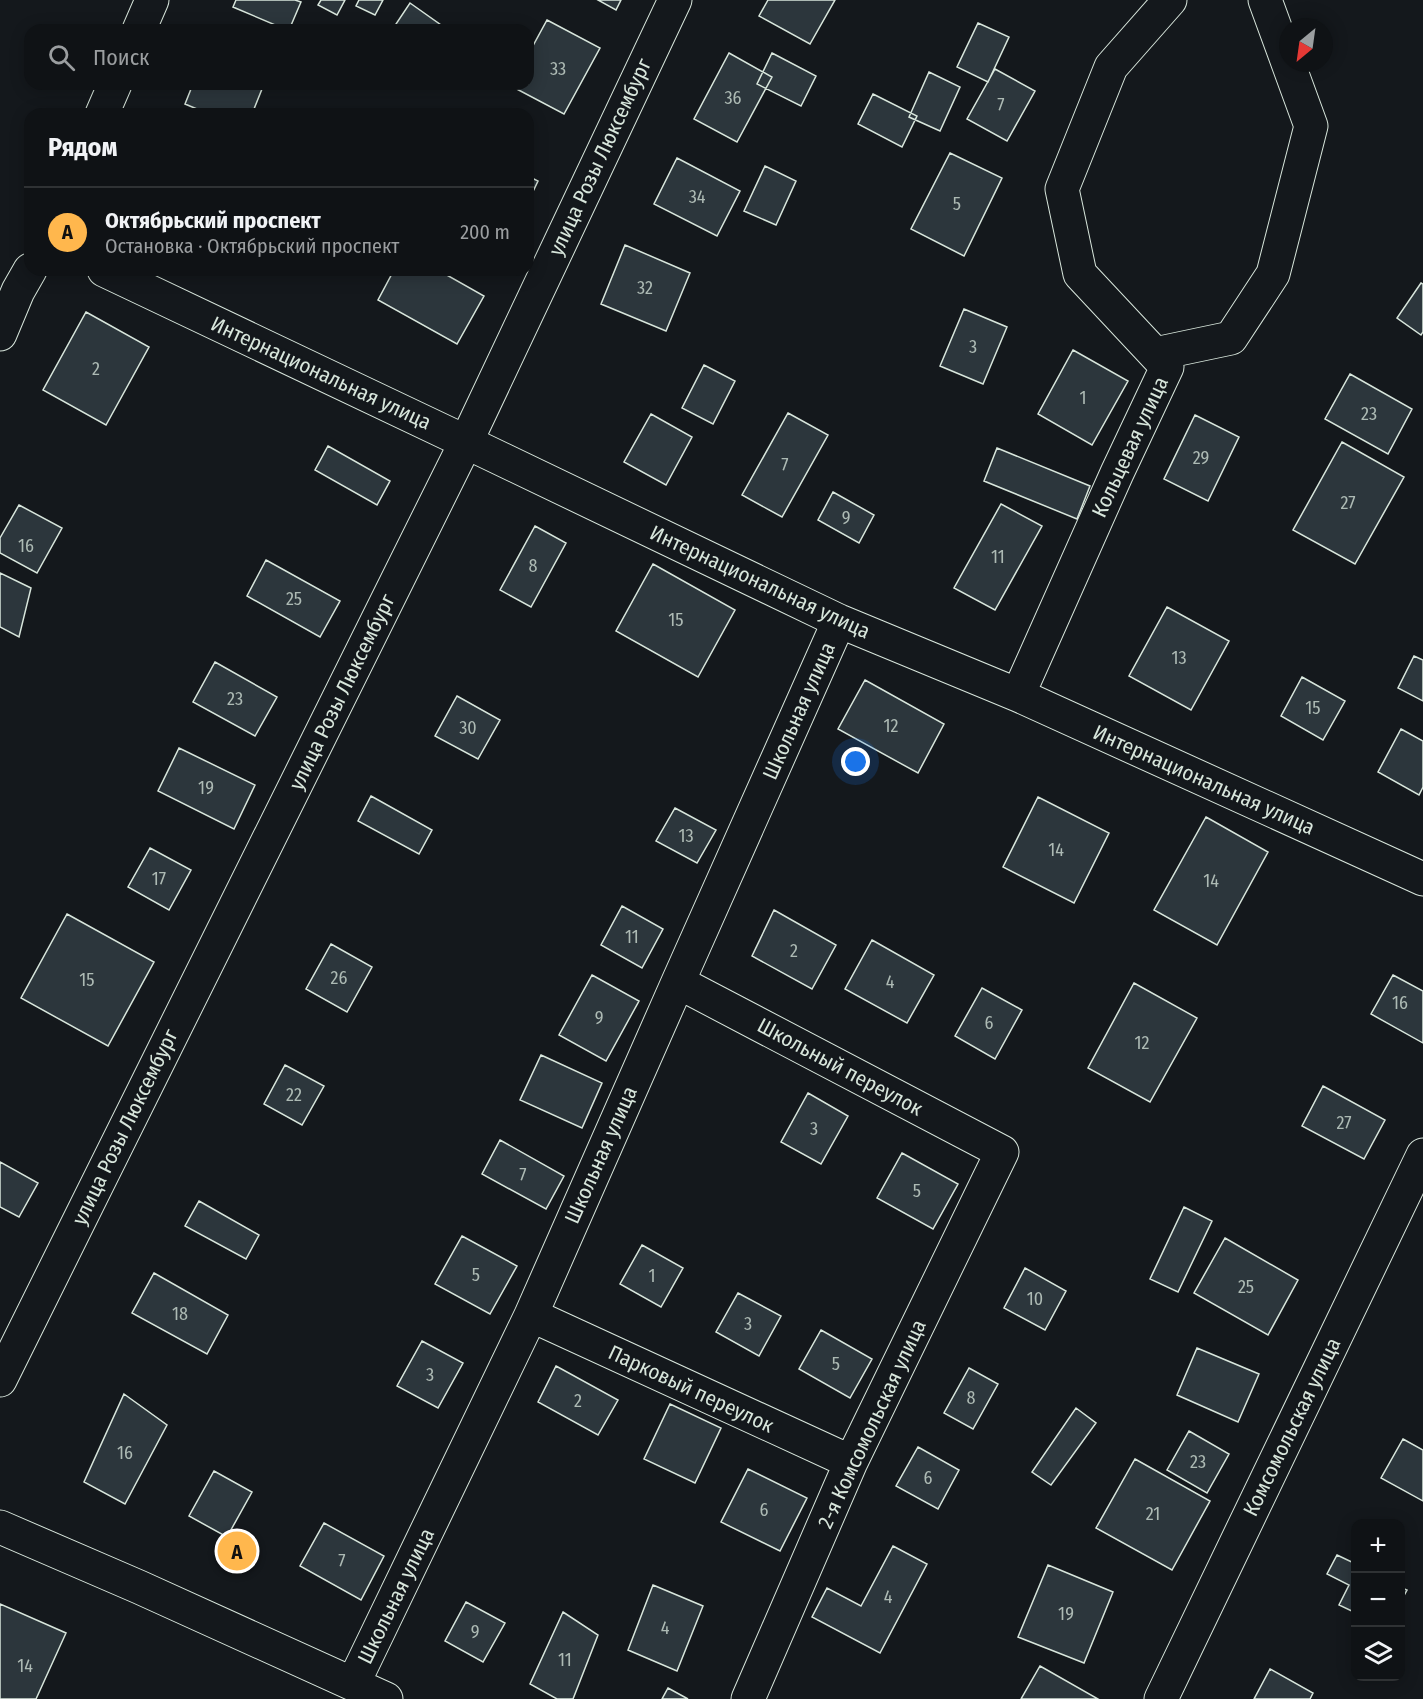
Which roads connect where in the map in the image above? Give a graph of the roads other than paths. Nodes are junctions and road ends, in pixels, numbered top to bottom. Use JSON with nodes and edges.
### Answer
{"nodes":[{"id":1,"x":152,"y":0,"type":"edge"},
{"id":2,"x":675,"y":0,"type":"edge"},
{"id":3,"x":1170,"y":0,"type":"edge"},
{"id":4,"x":1265,"y":0,"type":"edge"},
{"id":5,"x":142,"y":24,"type":"edge"},
{"id":6,"x":1279,"y":38,"type":"edge"},
{"id":7,"x":1291,"y":72,"type":"edge"},
{"id":8,"x":112,"y":90,"type":"edge"},
{"id":9,"x":105,"y":108,"type":"edge"},
{"id":10,"x":117,"y":276,"type":"edge"},
{"id":11,"x":16,"y":281,"type":"edge"},
{"id":12,"x":0,"y":333,"type":"edge"},
{"id":13,"x":1155,"y":354,"type":"junction"},
{"id":14,"x":466,"y":442,"type":"junction"},
{"id":15,"x":839,"y":621,"type":"junction"},
{"id":16,"x":1018,"y":695,"type":"junction"},
{"id":17,"x":1423,"y":879,"type":"edge"},
{"id":18,"x":678,"y":982,"type":"junction"},
{"id":19,"x":1002,"y":1152,"type":"joint"},
{"id":20,"x":1423,"y":1155,"type":"edge"},
{"id":21,"x":531,"y":1315,"type":"junction"},
{"id":22,"x":0,"y":1380,"type":"edge"},
{"id":23,"x":851,"y":1462,"type":"junction"},
{"id":24,"x":0,"y":1527,"type":"edge"},
{"id":25,"x":353,"y":1684,"type":"junction"},
{"id":26,"x":386,"y":1699,"type":"edge"},
{"id":27,"x":748,"y":1699,"type":"edge"},
{"id":28,"x":1161,"y":1699,"type":"edge"}],
"edges":[{"from":1,"to":5,"type":"street"},
{"from":2,"to":14,"type":"street","name":"улица Розы Люксембург"},
{"from":3,"to":13,"type":"street","name":"Кольцевая улица"},
{"from":4,"to":6,"type":"street"},
{"from":7,"to":13,"type":"street"},
{"from":8,"to":9,"type":"street"},
{"from":10,"to":14,"type":"street","name":"Интернациональная улица"},
{"from":11,"to":12,"type":"street"},
{"from":13,"to":16,"type":"street","name":"Кольцевая улица"},
{"from":14,"to":15,"type":"street","name":"Интернациональная улица"},
{"from":14,"to":22,"type":"street","name":"улица Розы Люксембург"},
{"from":15,"to":16,"type":"street","name":"Интернациональная улица"},
{"from":15,"to":18,"type":"street","name":"Школьная улица"},
{"from":16,"to":17,"type":"street","name":"Интернациональная улица"},
{"from":18,"to":19,"type":"street","name":"Школьный переулок"},
{"from":18,"to":21,"type":"street","name":"Школьная улица"},
{"from":19,"to":23,"type":"street","name":"2-я Комсомольская улица"},
{"from":20,"to":28,"type":"street","name":"Комсомольская улица"},
{"from":21,"to":23,"type":"street","name":"Парковый переулок"},
{"from":21,"to":25,"type":"street","name":"Школьная улица"},
{"from":23,"to":27,"type":"street","name":"2-я Комсомольская улица"},
{"from":24,"to":25,"type":"street"},
{"from":25,"to":26,"type":"street"}]}
